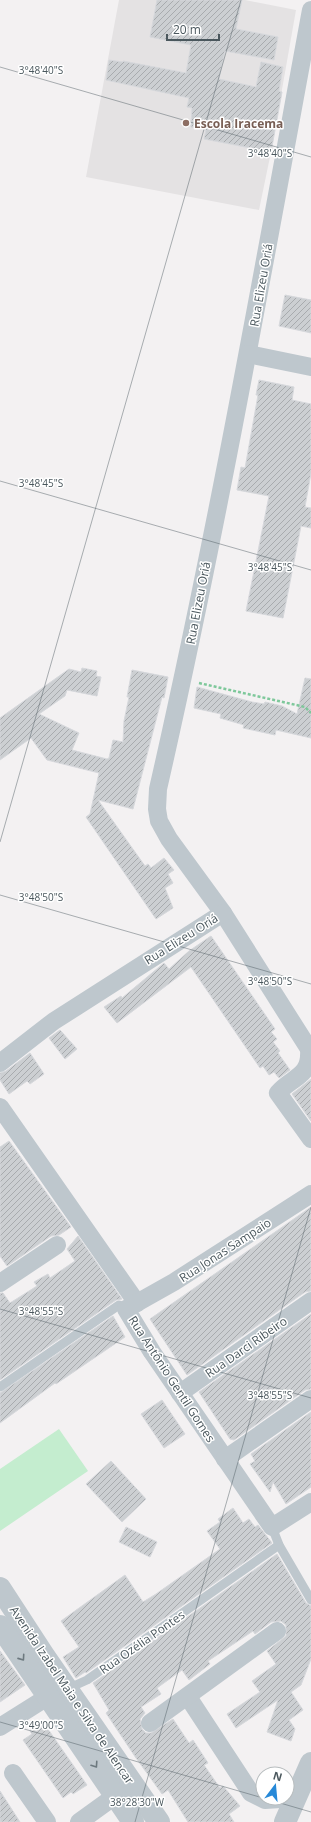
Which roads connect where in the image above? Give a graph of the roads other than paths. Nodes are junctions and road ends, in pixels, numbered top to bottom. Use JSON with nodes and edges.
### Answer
{"nodes":[{"id":1,"x":311,"y":10,"type":"edge"},
{"id":2,"x":248,"y":354,"type":"junction"},
{"id":3,"x":311,"y":367,"type":"edge"},
{"id":4,"x":223,"y":913,"type":"junction"},
{"id":5,"x":0,"y":1063,"type":"edge"},
{"id":6,"x":0,"y":1107,"type":"edge"},
{"id":7,"x":311,"y":1139,"type":"edge"},
{"id":8,"x":311,"y":1194,"type":"edge"},
{"id":9,"x":56,"y":1245,"type":"dead end"},
{"id":10,"x":0,"y":1282,"type":"edge"},
{"id":11,"x":311,"y":1301,"type":"edge"},
{"id":12,"x":132,"y":1306,"type":"junction"},
{"id":13,"x":0,"y":1387,"type":"edge"},
{"id":14,"x":180,"y":1393,"type":"junction"},
{"id":15,"x":311,"y":1399,"type":"edge"},
{"id":16,"x":225,"y":1459,"type":"junction"},
{"id":17,"x":311,"y":1502,"type":"edge"},
{"id":18,"x":272,"y":1527,"type":"junction"},
{"id":19,"x":279,"y":1545,"type":"junction"},
{"id":20,"x":0,"y":1588,"type":"edge"},
{"id":21,"x":311,"y":1600,"type":"edge"},
{"id":22,"x":0,"y":1626,"type":"edge"},
{"id":23,"x":277,"y":1631,"type":"dead end"},
{"id":24,"x":58,"y":1693,"type":"junction"},
{"id":25,"x":188,"y":1697,"type":"junction"},
{"id":26,"x":150,"y":1723,"type":"dead end"},
{"id":27,"x":0,"y":1728,"type":"edge"},
{"id":28,"x":311,"y":1763,"type":"edge"},
{"id":29,"x":13,"y":1773,"type":"dead end"},
{"id":30,"x":115,"y":1796,"type":"junction"},
{"id":31,"x":296,"y":1798,"type":"junction"},
{"id":32,"x":47,"y":1822,"type":"edge"},
{"id":33,"x":79,"y":1822,"type":"edge"},
{"id":34,"x":133,"y":1822,"type":"edge"},
{"id":35,"x":159,"y":1822,"type":"edge"},
{"id":36,"x":285,"y":1822,"type":"edge"}],
"edges":[{"from":1,"to":2,"type":"street","name":"Rua Elizeu Oriá"},
{"from":2,"to":3,"type":"street"},
{"from":2,"to":4,"type":"street","name":"Rua Elizeu Oriá"},
{"from":4,"to":5,"type":"street","name":"Rua Elizeu Oriá"},
{"from":4,"to":7,"type":"street"},
{"from":6,"to":12,"type":"street","name":"Rua Antônio Gentil Gomes"},
{"from":8,"to":12,"type":"street","name":"Rua Jonas Sampaio"},
{"from":9,"to":10,"type":"street"},
{"from":11,"to":14,"type":"street","name":"Rua Darci Ribeiro"},
{"from":12,"to":13,"type":"lane","name":"Rua Jonas Sampaio"},
{"from":12,"to":14,"type":"street","name":"Rua Antônio Gentil Gomes"},
{"from":14,"to":16,"type":"street","name":"Rua Antônio Gentil Gomes"},
{"from":15,"to":16,"type":"street"},
{"from":16,"to":18,"type":"street","name":"Rua Antônio Gentil Gomes"},
{"from":17,"to":18,"type":"street"},
{"from":18,"to":19,"type":"lane","name":"Rua Antônio Gentil Gomes"},
{"from":19,"to":21,"type":"lane","name":"Rua Antônio Gentil Gomes"},
{"from":19,"to":24,"type":"lane","name":"Rua Ozélia Pontes"},
{"from":20,"to":24,"type":"street","name":"Avenida Izabel Maia e Silva de Alencar"},
{"from":22,"to":24,"type":"street","name":"Avenida Izabel Maia e Silva de Alencar","one_way":true},
{"from":23,"to":25,"type":"street"},
{"from":24,"to":27,"type":"street","name":"Rua Ozélia Pontes"},
{"from":24,"to":30,"type":"street","name":"Avenida Izabel Maia e Silva de Alencar","one_way":true},
{"from":24,"to":35,"type":"street","name":"Avenida Izabel Maia e Silva de Alencar"},
{"from":25,"to":26,"type":"street"},
{"from":25,"to":31,"type":"street"},
{"from":28,"to":31,"type":"street"},
{"from":29,"to":32,"type":"street"},
{"from":30,"to":33,"type":"street"},
{"from":30,"to":34,"type":"street","name":"Avenida Izabel Maia e Silva de Alencar"},
{"from":31,"to":36,"type":"street"}]}
